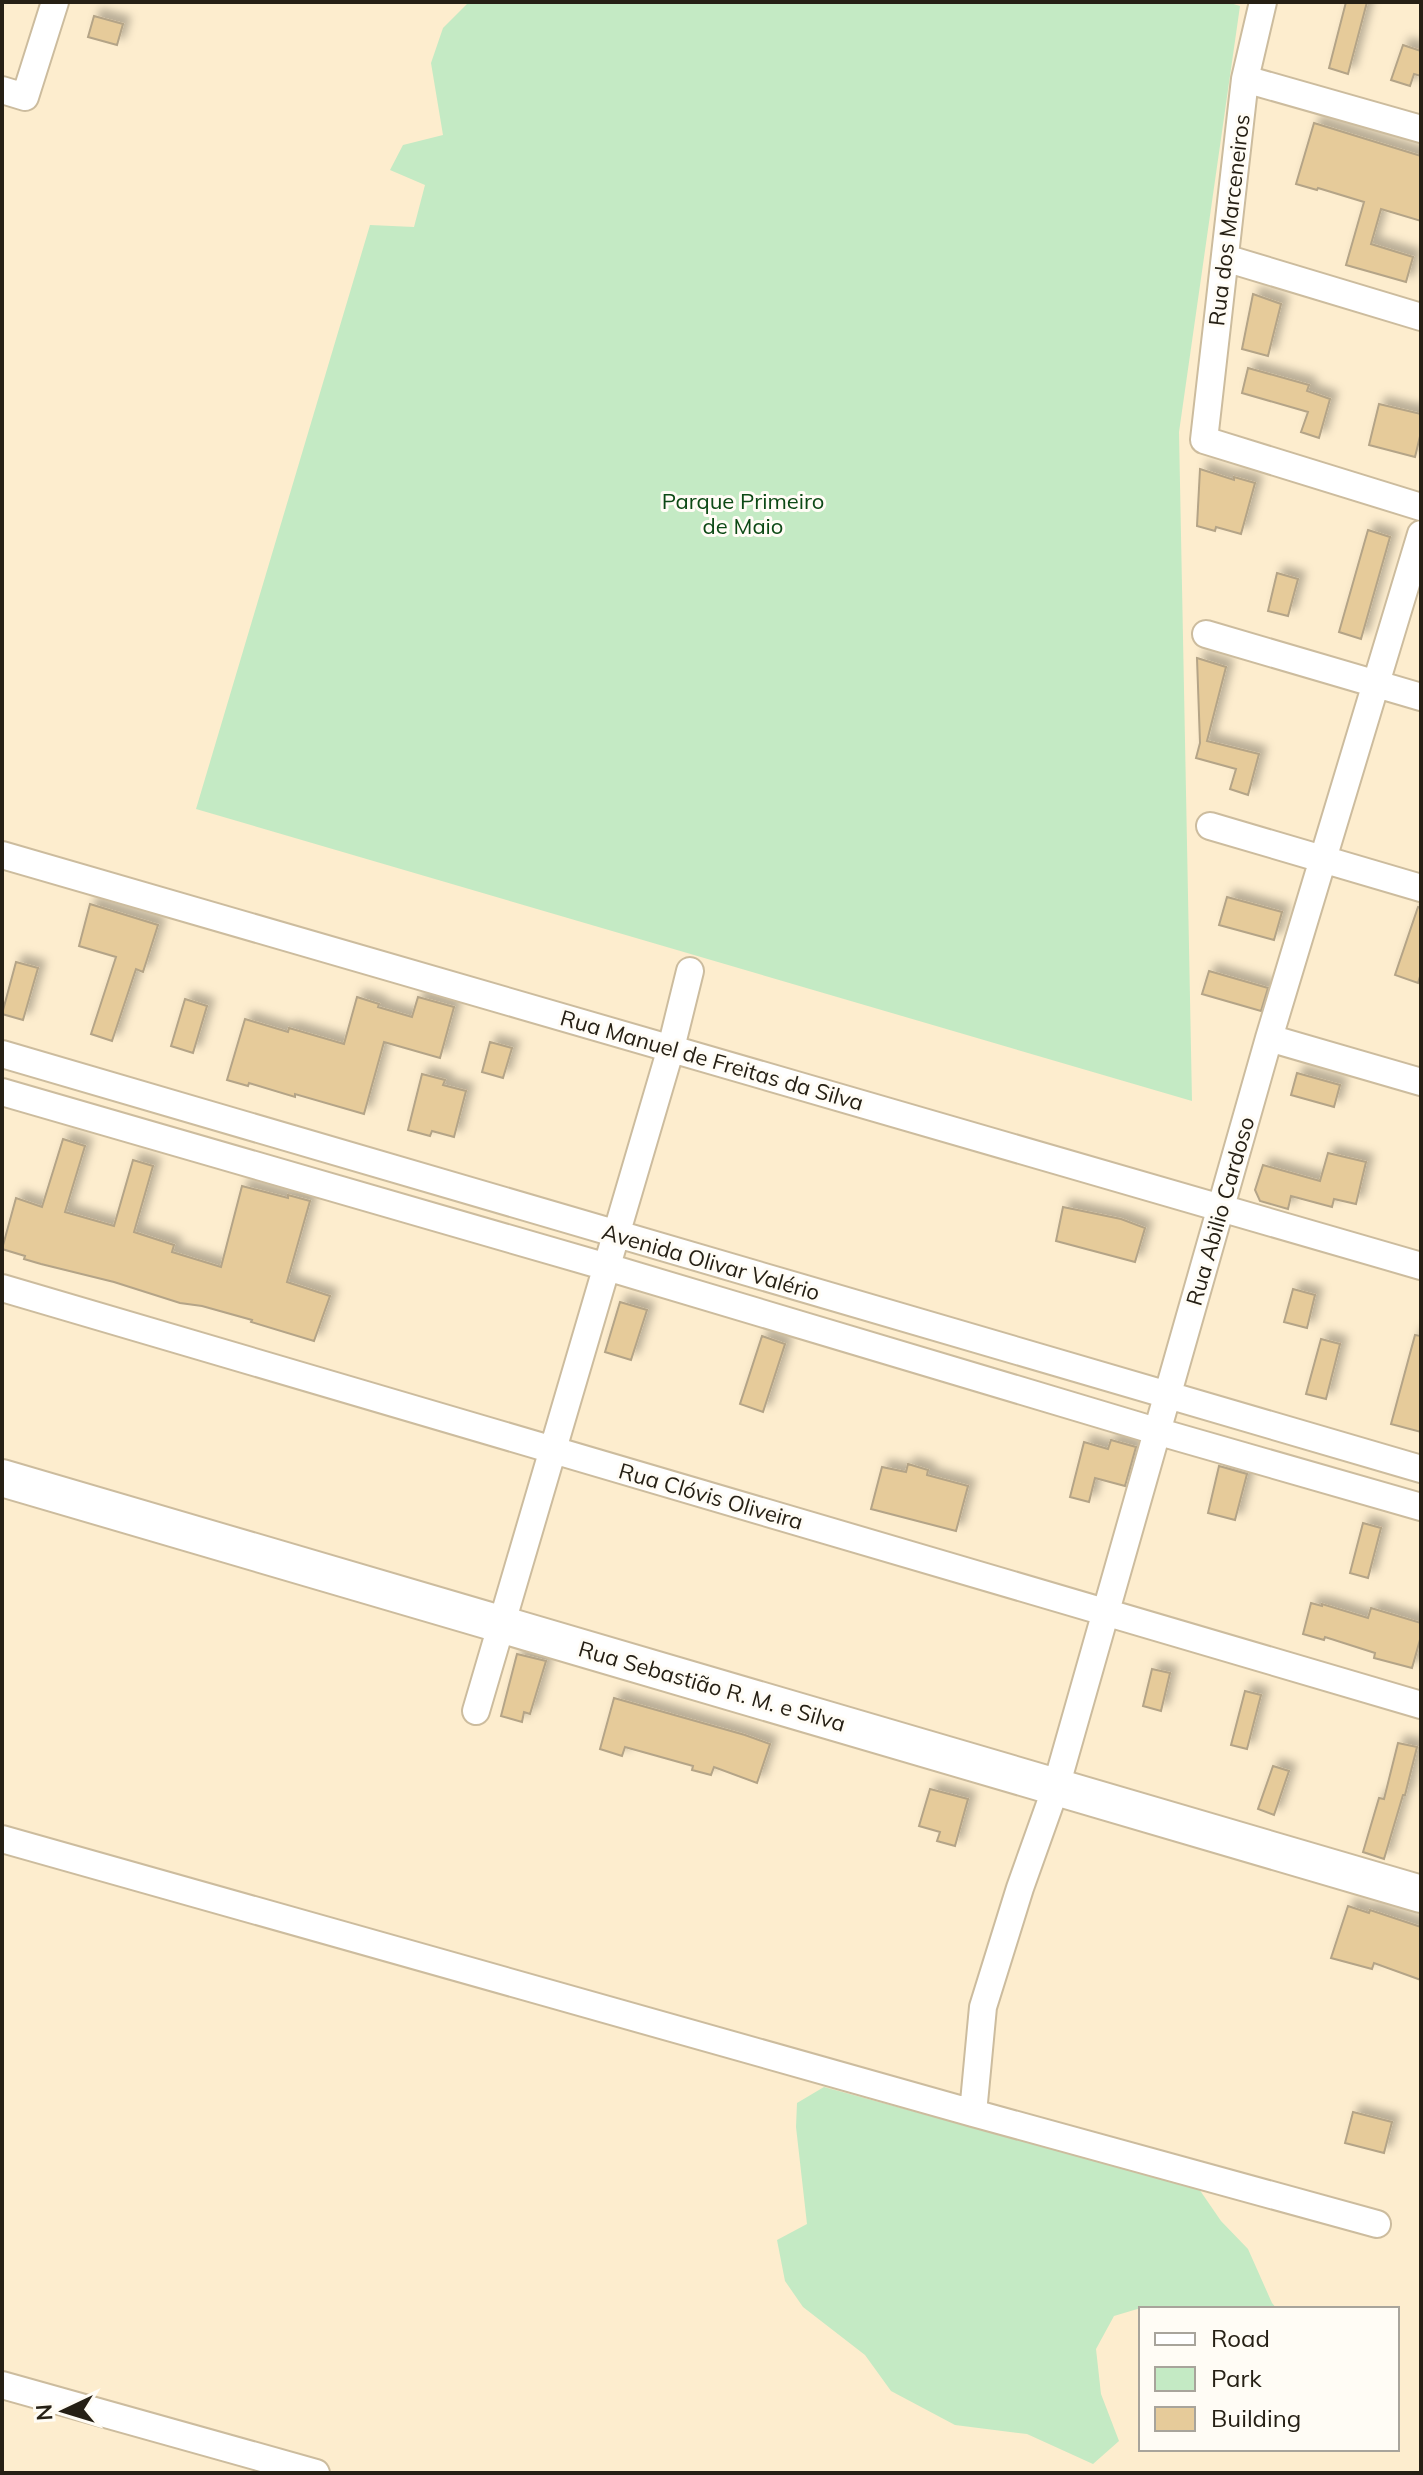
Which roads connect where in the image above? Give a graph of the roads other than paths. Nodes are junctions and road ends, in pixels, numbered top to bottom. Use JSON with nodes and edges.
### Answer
{"nodes":[{"id":1,"x":55,"y":2,"type":"edge"},
{"id":2,"x":1263,"y":2,"type":"edge"},
{"id":3,"x":1245,"y":79,"type":"junction"},
{"id":4,"x":14,"y":93,"type":"edge"},
{"id":5,"x":1421,"y":129,"type":"edge"},
{"id":6,"x":1225,"y":258,"type":"junction"},
{"id":7,"x":1421,"y":317,"type":"edge"},
{"id":8,"x":1421,"y":507,"type":"edge"},
{"id":9,"x":1421,"y":534,"type":"edge"},
{"id":10,"x":1206,"y":634,"type":"dead end"},
{"id":11,"x":1376,"y":684,"type":"junction"},
{"id":12,"x":1421,"y":697,"type":"edge"},
{"id":13,"x":1210,"y":826,"type":"dead end"},
{"id":14,"x":2,"y":855,"type":"edge"},
{"id":15,"x":1323,"y":859,"type":"junction"},
{"id":16,"x":1421,"y":888,"type":"edge"},
{"id":17,"x":690,"y":971,"type":"dead end"},
{"id":18,"x":1269,"y":1038,"type":"junction"},
{"id":19,"x":671,"y":1048,"type":"junction"},
{"id":20,"x":2,"y":1054,"type":"edge"},
{"id":21,"x":1421,"y":1082,"type":"edge"},
{"id":22,"x":2,"y":1092,"type":"edge"},
{"id":23,"x":1221,"y":1207,"type":"junction"},
{"id":24,"x":615,"y":1234,"type":"junction"},
{"id":25,"x":1421,"y":1266,"type":"edge"},
{"id":26,"x":607,"y":1267,"type":"junction"},
{"id":27,"x":2,"y":1288,"type":"edge"},
{"id":28,"x":1169,"y":1395,"type":"junction"},
{"id":29,"x":1156,"y":1431,"type":"junction"},
{"id":30,"x":553,"y":1450,"type":"junction"},
{"id":31,"x":1421,"y":1469,"type":"edge"},
{"id":32,"x":2,"y":1478,"type":"edge"},
{"id":33,"x":1421,"y":1507,"type":"edge"},
{"id":34,"x":1106,"y":1612,"type":"junction"},
{"id":35,"x":502,"y":1624,"type":"junction"},
{"id":36,"x":1421,"y":1705,"type":"edge"},
{"id":37,"x":476,"y":1711,"type":"dead end"},
{"id":38,"x":1056,"y":1787,"type":"junction"},
{"id":39,"x":2,"y":1839,"type":"edge"},
{"id":40,"x":1421,"y":1894,"type":"edge"},
{"id":41,"x":973,"y":2113,"type":"junction"},
{"id":42,"x":1377,"y":2224,"type":"dead end"},
{"id":43,"x":2,"y":2385,"type":"edge"},
{"id":44,"x":316,"y":2473,"type":"edge"}],
"edges":[{"from":1,"to":4,"type":"street"},
{"from":2,"to":3,"type":"street","name":"Rua dos Marceneiros"},
{"from":3,"to":5,"type":"street"},
{"from":3,"to":6,"type":"street","name":"Rua dos Marceneiros"},
{"from":6,"to":7,"type":"street"},
{"from":6,"to":8,"type":"street","name":"Rua dos Marceneiros"},
{"from":9,"to":11,"type":"street","name":"Rua Abilio Cardoso"},
{"from":10,"to":11,"type":"street"},
{"from":11,"to":12,"type":"street"},
{"from":11,"to":15,"type":"street","name":"Rua Abilio Cardoso"},
{"from":13,"to":15,"type":"street"},
{"from":14,"to":19,"type":"street","name":"Rua Manuel de Freitas da Silva"},
{"from":15,"to":16,"type":"street"},
{"from":15,"to":18,"type":"street","name":"Rua Abilio Cardoso"},
{"from":17,"to":19,"type":"street"},
{"from":18,"to":21,"type":"street"},
{"from":18,"to":23,"type":"street","name":"Rua Abilio Cardoso"},
{"from":19,"to":23,"type":"street","name":"Rua Manuel de Freitas da Silva"},
{"from":19,"to":24,"type":"street"},
{"from":20,"to":24,"type":"street","name":"Avenida Olivar Valério"},
{"from":22,"to":26,"type":"street"},
{"from":23,"to":25,"type":"street","name":"Rua Manuel de Freitas da Silva"},
{"from":23,"to":28,"type":"street","name":"Rua Abilio Cardoso"},
{"from":24,"to":26,"type":"street"},
{"from":24,"to":28,"type":"street","name":"Avenida Olivar Valério"},
{"from":26,"to":29,"type":"street"},
{"from":26,"to":30,"type":"street"},
{"from":27,"to":30,"type":"street","name":"Rua Clóvis Oliveira"},
{"from":28,"to":29,"type":"street","name":"Rua Abilio Cardoso"},
{"from":28,"to":31,"type":"street","name":"Avenida Olivar Valério"},
{"from":29,"to":33,"type":"street"},
{"from":29,"to":34,"type":"street","name":"Rua Abilio Cardoso"},
{"from":30,"to":34,"type":"street","name":"Rua Clóvis Oliveira"},
{"from":30,"to":35,"type":"street"},
{"from":32,"to":35,"type":"street","name":"Rua Sebastião R. M. e Silva"},
{"from":34,"to":36,"type":"street","name":"Rua Clóvis Oliveira"},
{"from":34,"to":38,"type":"street","name":"Rua Abilio Cardoso"},
{"from":35,"to":37,"type":"street"},
{"from":35,"to":38,"type":"street","name":"Rua Sebastião R. M. e Silva"},
{"from":38,"to":40,"type":"street","name":"Rua Sebastião R. M. e Silva"},
{"from":38,"to":41,"type":"street","name":"Rua Abilio Cardoso"},
{"from":39,"to":41,"type":"street"},
{"from":41,"to":42,"type":"street"},
{"from":43,"to":44,"type":"street"}]}
